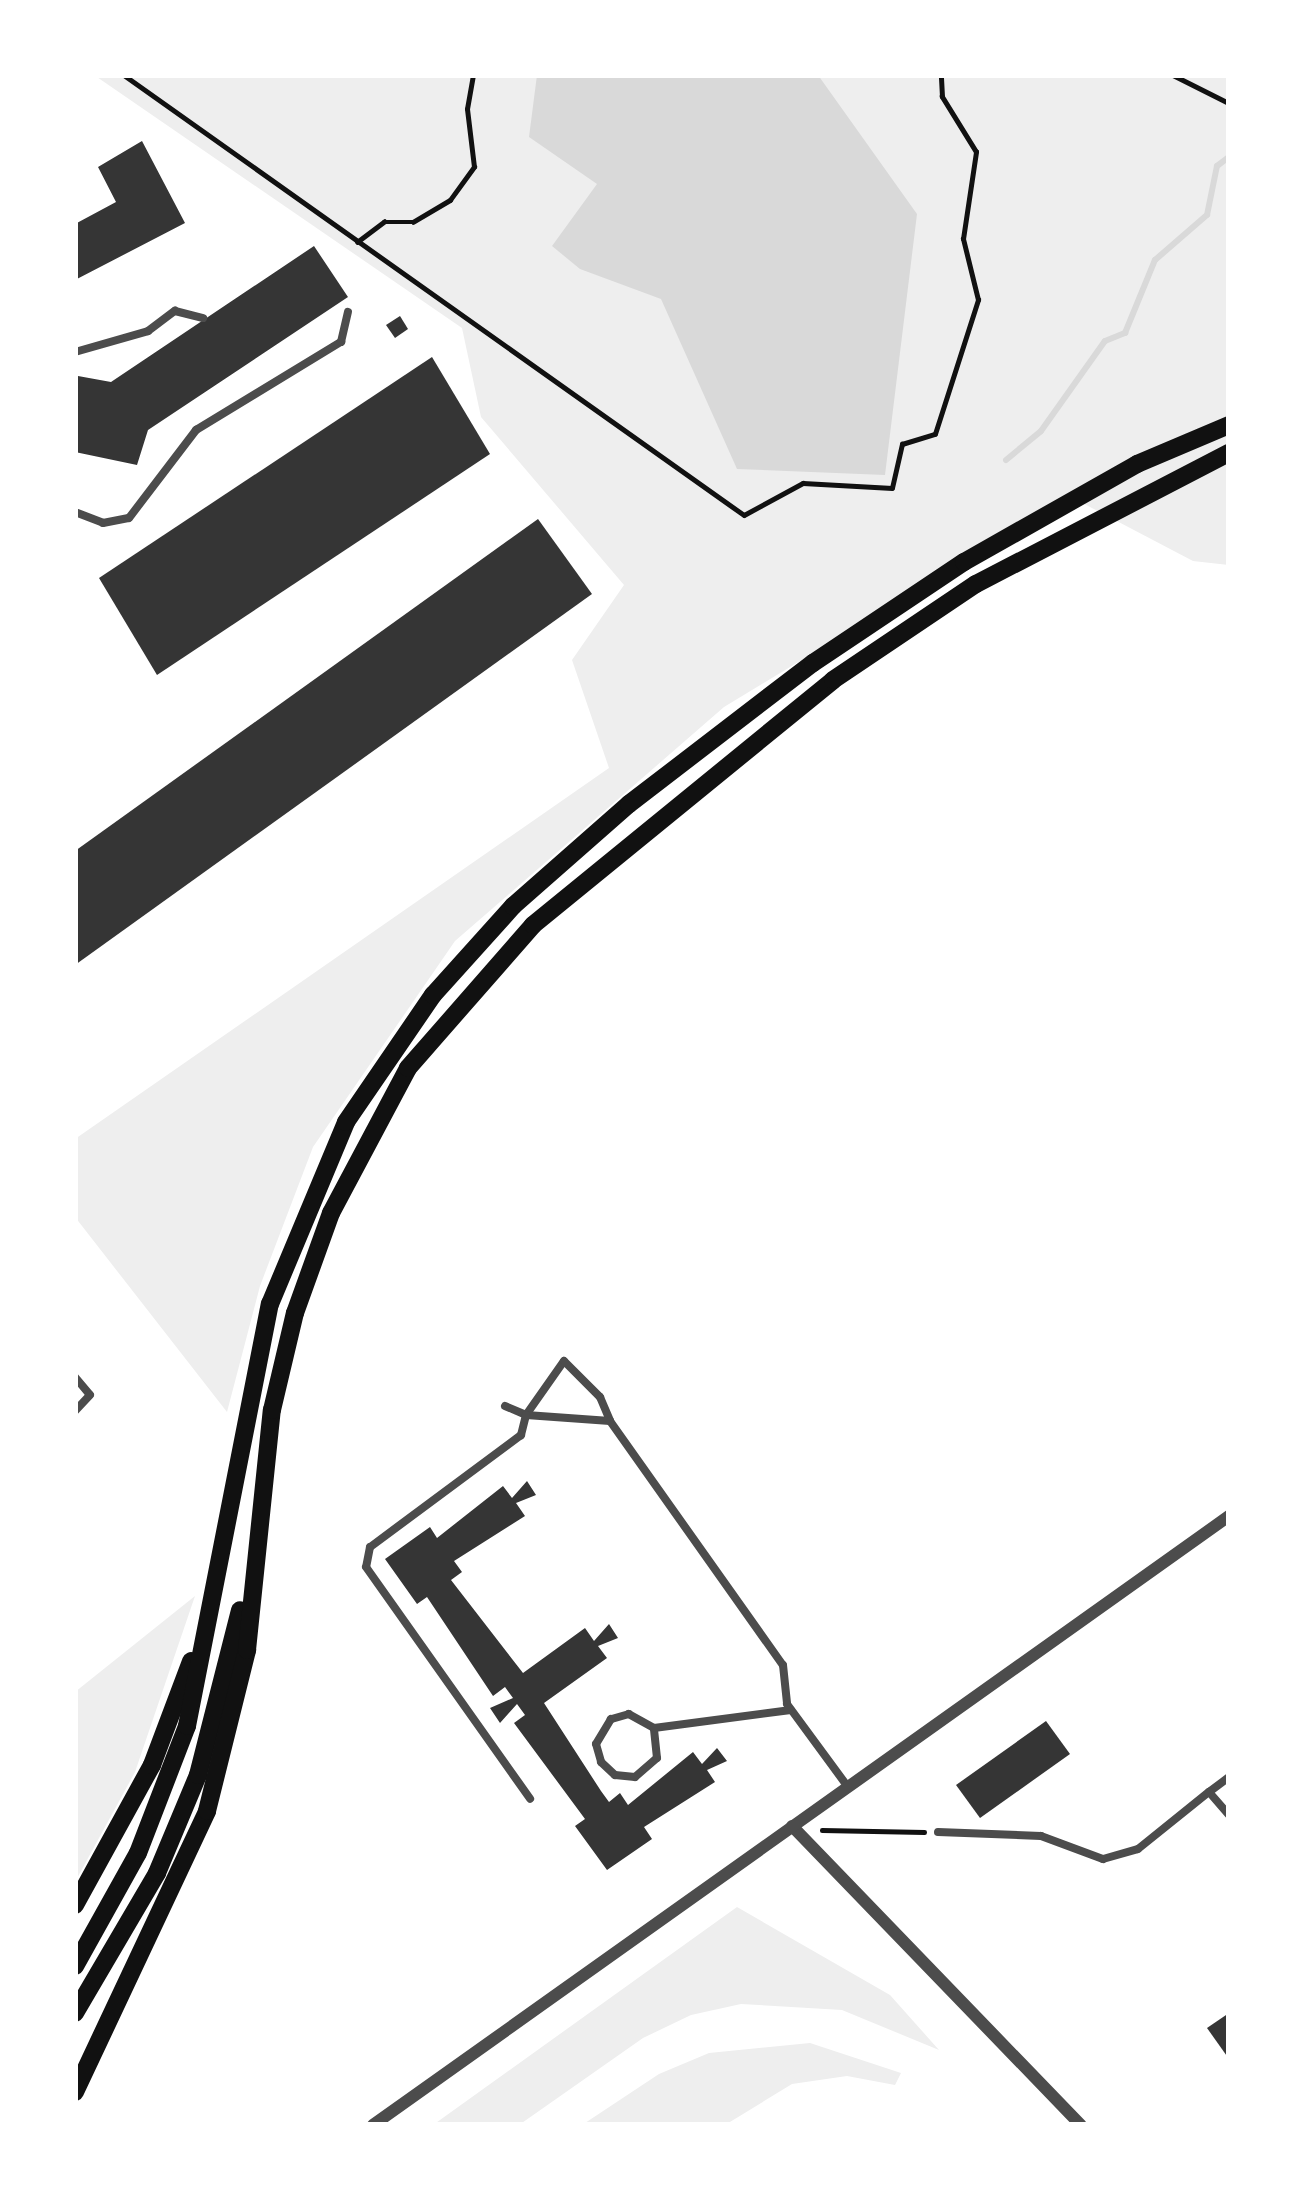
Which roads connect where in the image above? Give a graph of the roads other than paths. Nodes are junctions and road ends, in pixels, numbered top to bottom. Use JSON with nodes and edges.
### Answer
{"nodes":[{"id":1,"x":348,"y":312,"type":"dead end"},
{"id":2,"x":202,"y":318,"type":"dead end"},
{"id":3,"x":75,"y":352,"type":"edge"},
{"id":4,"x":1229,"y":425,"type":"edge"},
{"id":5,"x":1229,"y":453,"type":"edge"},
{"id":6,"x":75,"y":512,"type":"edge"},
{"id":7,"x":75,"y":1377,"type":"edge"},
{"id":8,"x":505,"y":1406,"type":"dead end"},
{"id":9,"x":75,"y":1411,"type":"edge"},
{"id":10,"x":526,"y":1415,"type":"junction"},
{"id":11,"x":610,"y":1421,"type":"junction"},
{"id":12,"x":1229,"y":1516,"type":"edge"},
{"id":13,"x":254,"y":1544,"type":"junction"},
{"id":14,"x":220,"y":1577,"type":"junction"},
{"id":15,"x":791,"y":1710,"type":"junction"},
{"id":16,"x":654,"y":1728,"type":"junction"},
{"id":17,"x":1229,"y":1777,"type":"edge"},
{"id":18,"x":848,"y":1786,"type":"junction"},
{"id":19,"x":1209,"y":1792,"type":"junction"},
{"id":20,"x":530,"y":1799,"type":"dead end"},
{"id":21,"x":1229,"y":1815,"type":"edge"},
{"id":22,"x":793,"y":1826,"type":"junction"},
{"id":23,"x":938,"y":1832,"type":"road end"},
{"id":24,"x":75,"y":1905,"type":"edge"},
{"id":25,"x":75,"y":1966,"type":"edge"},
{"id":26,"x":75,"y":2013,"type":"edge"},
{"id":27,"x":75,"y":2092,"type":"edge"},
{"id":28,"x":374,"y":2125,"type":"edge"},
{"id":29,"x":1081,"y":2125,"type":"edge"}],
"edges":[{"from":1,"to":6,"type":"lane"},
{"from":2,"to":3,"type":"lane"},
{"from":4,"to":14,"type":"main road"},
{"from":5,"to":13,"type":"main road"},
{"from":7,"to":9,"type":"lane"},
{"from":8,"to":10,"type":"lane"},
{"from":10,"to":11,"type":"lane"},
{"from":10,"to":11,"type":"lane"},
{"from":10,"to":20,"type":"lane"},
{"from":11,"to":15,"type":"lane"},
{"from":12,"to":18,"type":"street"},
{"from":13,"to":26,"type":"main road"},
{"from":13,"to":27,"type":"main road"},
{"from":14,"to":24,"type":"main road"},
{"from":14,"to":25,"type":"main road"},
{"from":15,"to":16,"type":"lane"},
{"from":15,"to":18,"type":"lane"},
{"from":16,"to":16,"type":"lane"},
{"from":17,"to":19,"type":"lane"},
{"from":18,"to":22,"type":"street"},
{"from":19,"to":21,"type":"lane"},
{"from":19,"to":23,"type":"lane"},
{"from":22,"to":28,"type":"street"},
{"from":22,"to":29,"type":"street"}]}
